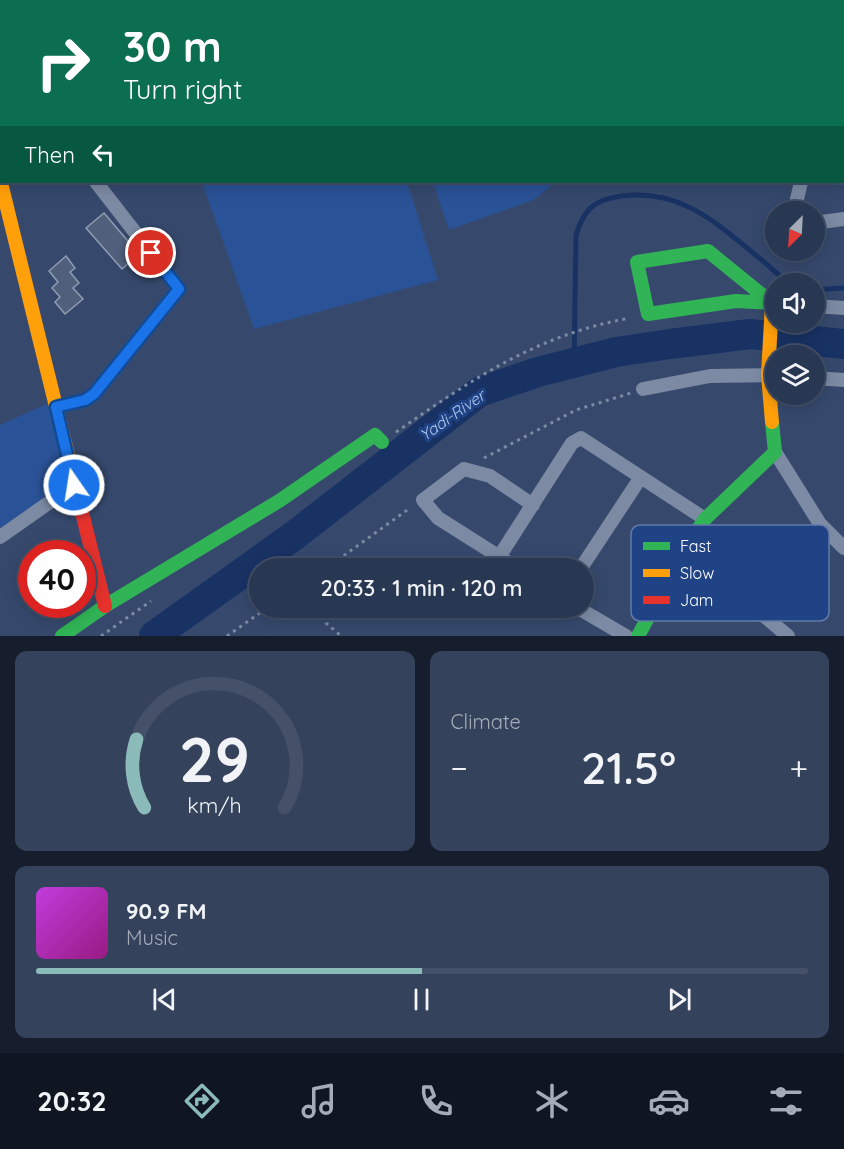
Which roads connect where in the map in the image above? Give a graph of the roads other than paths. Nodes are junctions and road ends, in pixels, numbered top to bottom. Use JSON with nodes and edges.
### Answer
{"nodes":[{"id":1,"x":1,"y":183,"type":"edge"},
{"id":2,"x":97,"y":183,"type":"edge"},
{"id":3,"x":801,"y":183,"type":"edge"},
{"id":4,"x":797,"y":201,"type":"edge"},
{"id":5,"x":844,"y":219,"type":"edge"},
{"id":6,"x":825,"y":222,"type":"edge"},
{"id":7,"x":773,"y":305,"type":"edge"},
{"id":8,"x":825,"y":307,"type":"edge"},
{"id":9,"x":844,"y":308,"type":"edge"},
{"id":10,"x":765,"y":372,"type":"edge"},
{"id":11,"x":825,"y":379,"type":"edge"},
{"id":12,"x":844,"y":380,"type":"edge"},
{"id":13,"x":643,"y":389,"type":"road end"},
{"id":14,"x":773,"y":405,"type":"edge"},
{"id":15,"x":56,"y":407,"type":"junction"},
{"id":16,"x":381,"y":442,"type":"dead end"},
{"id":17,"x":775,"y":452,"type":"junction"},
{"id":18,"x":640,"y":477,"type":"junction"},
{"id":19,"x":74,"y":485,"type":"junction"},
{"id":20,"x":533,"y":505,"type":"junction"},
{"id":21,"x":705,"y":519,"type":"junction"},
{"id":22,"x":701,"y":525,"type":"edge"},
{"id":23,"x":821,"y":525,"type":"edge"},
{"id":24,"x":1,"y":532,"type":"edge"},
{"id":25,"x":829,"y":533,"type":"edge"},
{"id":26,"x":844,"y":548,"type":"edge"},
{"id":27,"x":499,"y":557,"type":"joint"},
{"id":28,"x":587,"y":558,"type":"edge"},
{"id":29,"x":105,"y":606,"type":"junction"},
{"id":30,"x":594,"y":617,"type":"edge"},
{"id":31,"x":646,"y":621,"type":"edge"},
{"id":32,"x":770,"y":621,"type":"edge"},
{"id":33,"x":62,"y":636,"type":"edge"},
{"id":34,"x":626,"y":636,"type":"edge"},
{"id":35,"x":638,"y":636,"type":"edge"},
{"id":36,"x":788,"y":636,"type":"edge"}],
"edges":[{"from":1,"to":15,"type":"street"},
{"from":2,"to":15,"type":"street"},
{"from":3,"to":4,"type":"street"},
{"from":5,"to":6,"type":"street"},
{"from":7,"to":7,"type":"street"},
{"from":8,"to":9,"type":"street"},
{"from":10,"to":13,"type":"street"},
{"from":11,"to":12,"type":"street"},
{"from":14,"to":17,"type":"street"},
{"from":15,"to":19,"type":"street"},
{"from":16,"to":29,"type":"street"},
{"from":17,"to":21,"type":"street"},
{"from":17,"to":23,"type":"street"},
{"from":18,"to":20,"type":"street"},
{"from":18,"to":21,"type":"street"},
{"from":18,"to":28,"type":"street"},
{"from":19,"to":24,"type":"street"},
{"from":19,"to":29,"type":"street"},
{"from":20,"to":27,"type":"street"},
{"from":20,"to":27,"type":"street"},
{"from":21,"to":22,"type":"street"},
{"from":25,"to":26,"type":"street"},
{"from":29,"to":33,"type":"street"},
{"from":30,"to":34,"type":"street"},
{"from":31,"to":35,"type":"street"},
{"from":32,"to":36,"type":"street"}]}
